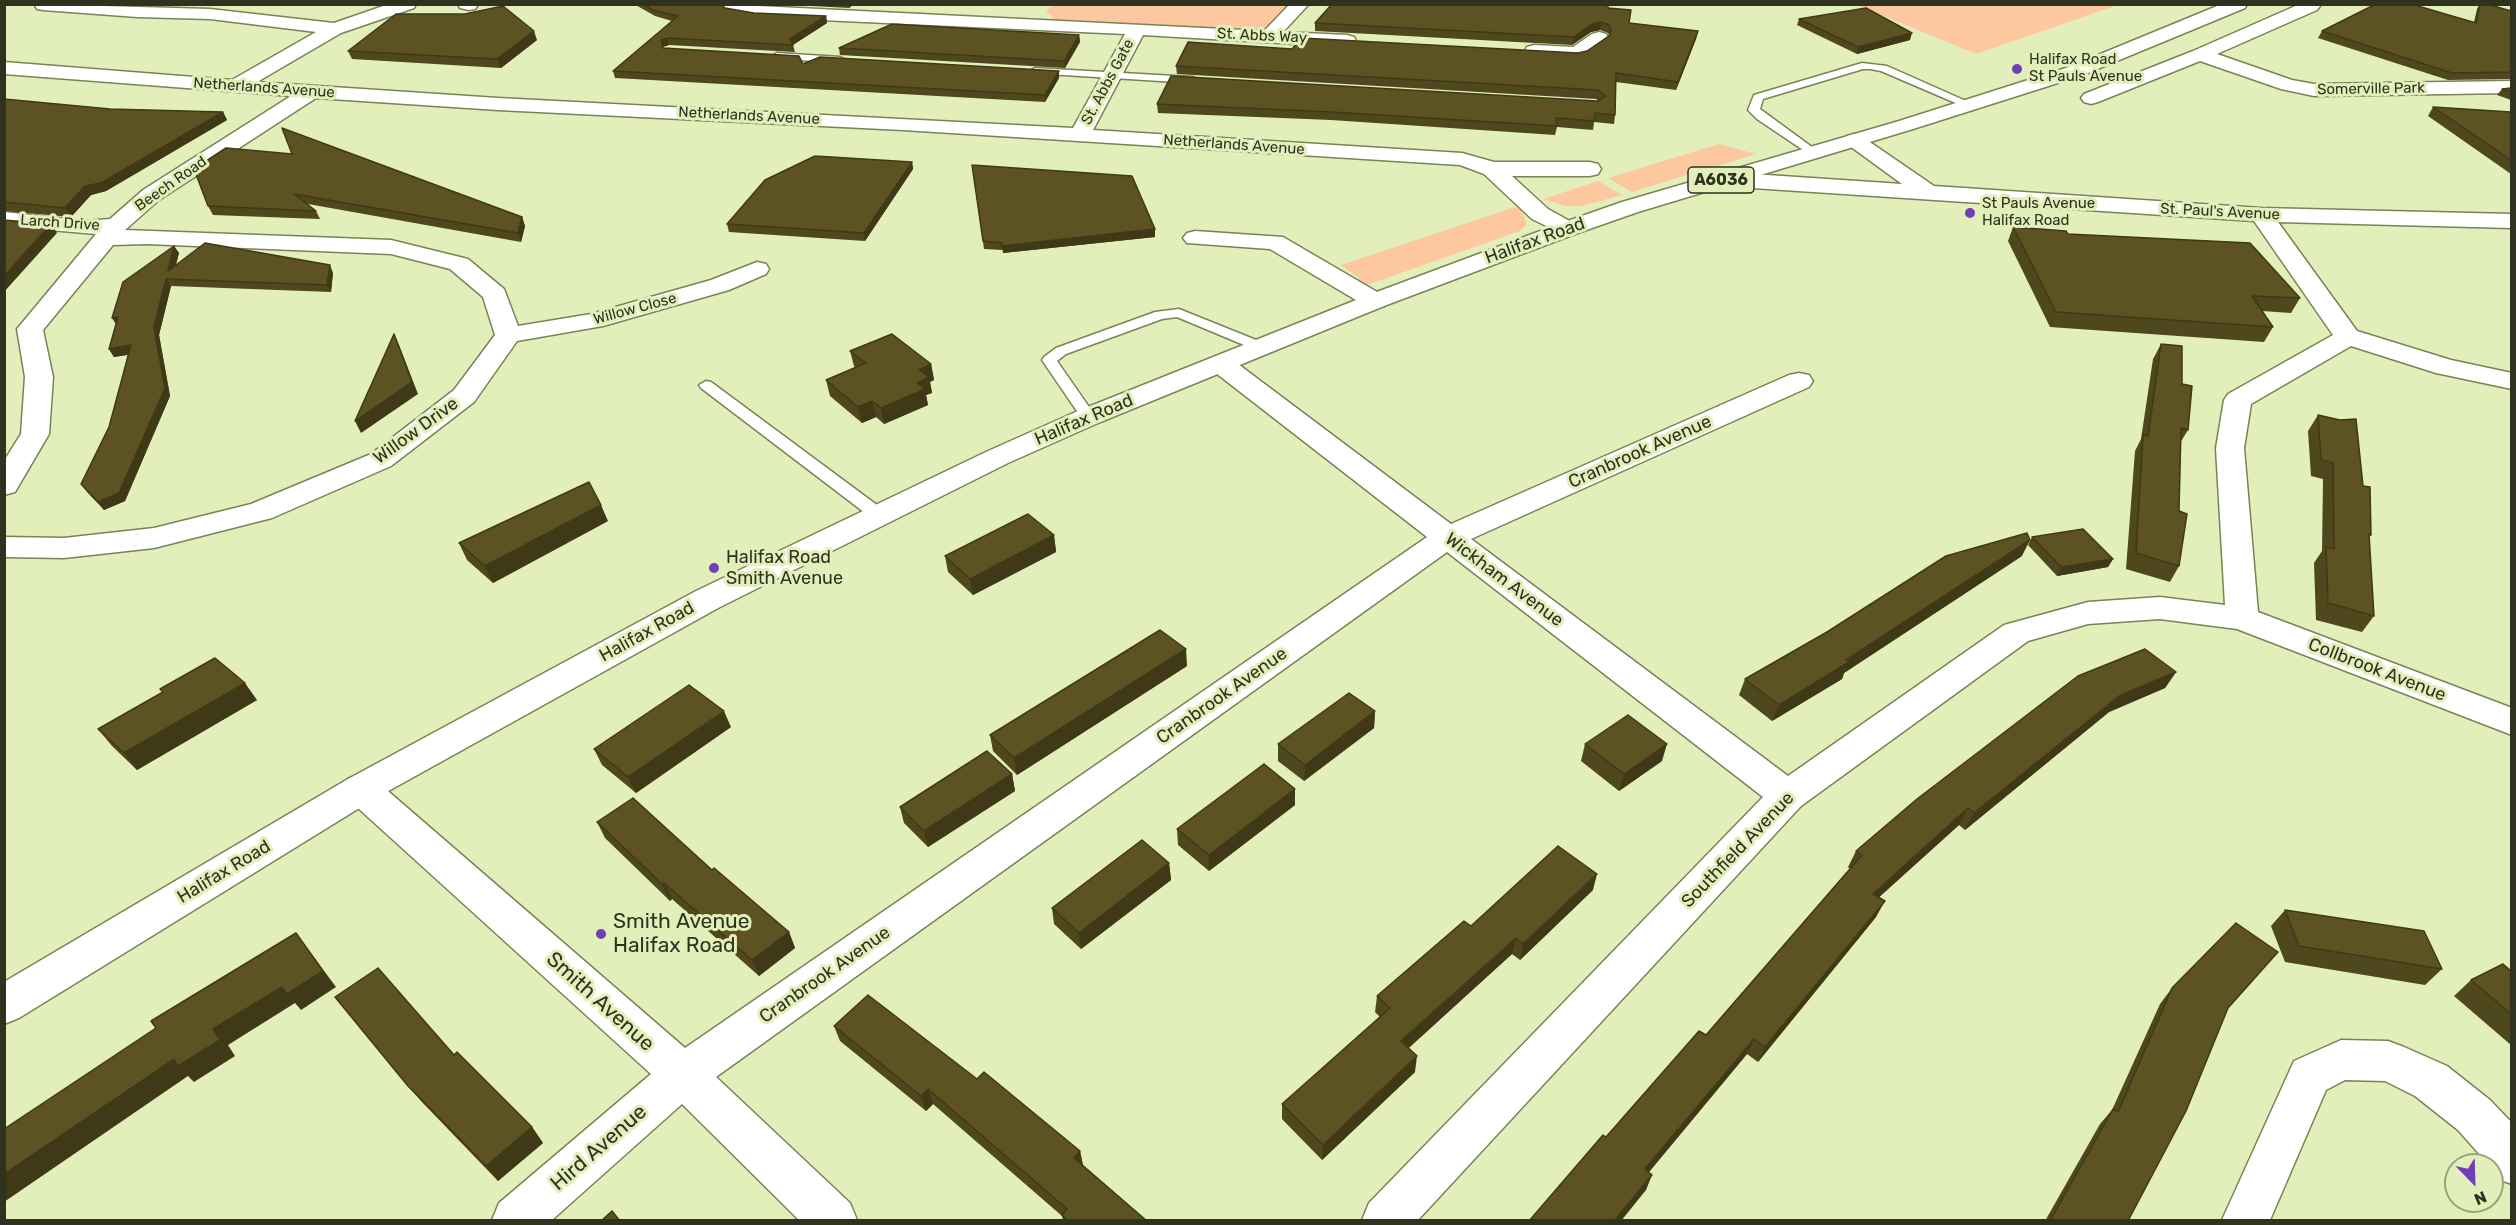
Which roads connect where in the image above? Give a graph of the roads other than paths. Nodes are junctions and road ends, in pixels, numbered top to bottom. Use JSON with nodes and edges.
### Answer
{"nodes":[{"id":1,"x":43,"y":4,"type":"edge"},
{"id":2,"x":408,"y":4,"type":"edge"},
{"id":3,"x":726,"y":4,"type":"edge"},
{"id":4,"x":1037,"y":4,"type":"edge"},
{"id":5,"x":1301,"y":4,"type":"edge"},
{"id":6,"x":2239,"y":4,"type":"edge"},
{"id":7,"x":91,"y":6,"type":"edge"},
{"id":8,"x":2312,"y":6,"type":"dead end"},
{"id":9,"x":217,"y":9,"type":"edge"},
{"id":10,"x":1021,"y":22,"type":"junction"},
{"id":11,"x":2197,"y":22,"type":"junction"},
{"id":12,"x":335,"y":29,"type":"junction"},
{"id":13,"x":1137,"y":30,"type":"junction"},
{"id":14,"x":1268,"y":37,"type":"junction"},
{"id":15,"x":2242,"y":37,"type":"junction"},
{"id":16,"x":1599,"y":38,"type":"dead end"},
{"id":17,"x":1363,"y":42,"type":"edge"},
{"id":18,"x":1518,"y":50,"type":"edge"},
{"id":19,"x":765,"y":55,"type":"edge"},
{"id":20,"x":2200,"y":56,"type":"junction"},
{"id":21,"x":849,"y":60,"type":"edge"},
{"id":22,"x":4,"y":68,"type":"edge"},
{"id":23,"x":1028,"y":70,"type":"edge"},
{"id":24,"x":1112,"y":75,"type":"junction"},
{"id":25,"x":1208,"y":81,"type":"edge"},
{"id":26,"x":236,"y":86,"type":"junction"},
{"id":27,"x":2511,"y":87,"type":"edge"},
{"id":28,"x":311,"y":92,"type":"junction"},
{"id":29,"x":2091,"y":98,"type":"dead end"},
{"id":30,"x":1969,"y":105,"type":"junction"},
{"id":31,"x":1080,"y":135,"type":"junction"},
{"id":32,"x":1854,"y":140,"type":"junction"},
{"id":33,"x":1812,"y":152,"type":"junction"},
{"id":34,"x":1492,"y":168,"type":"junction"},
{"id":35,"x":1590,"y":169,"type":"dead end"},
{"id":36,"x":1722,"y":179,"type":"junction"},
{"id":37,"x":1929,"y":192,"type":"junction"},
{"id":38,"x":2260,"y":215,"type":"junction"},
{"id":39,"x":4,"y":219,"type":"edge"},
{"id":40,"x":2511,"y":221,"type":"edge"},
{"id":41,"x":1567,"y":229,"type":"junction"},
{"id":42,"x":111,"y":232,"type":"junction"},
{"id":43,"x":1196,"y":238,"type":"dead end"},
{"id":44,"x":757,"y":269,"type":"dead end"},
{"id":45,"x":1375,"y":301,"type":"junction"},
{"id":46,"x":30,"y":329,"type":"junction"},
{"id":47,"x":4,"y":332,"type":"edge"},
{"id":48,"x":508,"y":335,"type":"junction"},
{"id":49,"x":2348,"y":337,"type":"junction"},
{"id":50,"x":1261,"y":347,"type":"junction"},
{"id":51,"x":1221,"y":364,"type":"junction"},
{"id":52,"x":1799,"y":381,"type":"dead end"},
{"id":53,"x":2511,"y":381,"type":"edge"},
{"id":54,"x":706,"y":385,"type":"dead end"},
{"id":55,"x":1088,"y":417,"type":"junction"},
{"id":56,"x":4,"y":486,"type":"edge"},
{"id":57,"x":879,"y":515,"type":"junction"},
{"id":58,"x":1448,"y":537,"type":"junction"},
{"id":59,"x":4,"y":547,"type":"edge"},
{"id":60,"x":2242,"y":618,"type":"junction"},
{"id":61,"x":2511,"y":722,"type":"edge"},
{"id":62,"x":361,"y":789,"type":"junction"},
{"id":63,"x":1788,"y":796,"type":"junction"},
{"id":64,"x":4,"y":1005,"type":"edge"},
{"id":65,"x":683,"y":1076,"type":"junction"},
{"id":66,"x":2511,"y":1162,"type":"edge"},
{"id":67,"x":516,"y":1221,"type":"edge"},
{"id":68,"x":833,"y":1221,"type":"edge"},
{"id":69,"x":1386,"y":1221,"type":"edge"},
{"id":70,"x":2247,"y":1221,"type":"edge"}],
"edges":[{"from":1,"to":7,"type":"main road"},
{"from":2,"to":12,"type":"main road"},
{"from":3,"to":10,"type":"main road","name":"St. Abbs Way"},
{"from":4,"to":10,"type":"main road"},
{"from":5,"to":14,"type":"main road"},
{"from":6,"to":11,"type":"main road","name":"Halifax Road","number":"A6036"},
{"from":7,"to":9,"type":"main road"},
{"from":8,"to":15,"type":"main road"},
{"from":9,"to":12,"type":"main road"},
{"from":10,"to":13,"type":"main road","name":"St. Abbs Way"},
{"from":11,"to":15,"type":"main road"},
{"from":11,"to":30,"type":"main road","name":"Halifax Road","number":"A6036"},
{"from":12,"to":26,"type":"main road"},
{"from":13,"to":14,"type":"main road","name":"St. Abbs Way"},
{"from":13,"to":24,"type":"main road","name":"St. Abbs Gate"},
{"from":14,"to":17,"type":"main road","name":"St. Abbs Way"},
{"from":15,"to":20,"type":"main road"},
{"from":16,"to":18,"type":"main road"},
{"from":19,"to":21,"type":"lane"},
{"from":20,"to":27,"type":"main road","name":"Somerville Park"},
{"from":20,"to":29,"type":"main road"},
{"from":22,"to":26,"type":"main road","name":"Netherlands Avenue"},
{"from":23,"to":24,"type":"lane"},
{"from":24,"to":25,"type":"lane"},
{"from":24,"to":31,"type":"main road","name":"St. Abbs Gate"},
{"from":26,"to":28,"type":"main road","name":"Netherlands Avenue"},
{"from":28,"to":31,"type":"main road","name":"Netherlands Avenue"},
{"from":28,"to":42,"type":"main road","name":"Beech Road"},
{"from":30,"to":32,"type":"main road","name":"Halifax Road","number":"A6036"},
{"from":30,"to":33,"type":"lane"},
{"from":31,"to":34,"type":"main road","name":"Netherlands Avenue"},
{"from":32,"to":33,"type":"main road","name":"Halifax Road","number":"A6036"},
{"from":32,"to":37,"type":"main road"},
{"from":33,"to":36,"type":"main road","name":"Halifax Road","number":"A6036"},
{"from":34,"to":35,"type":"main road","name":"Netherlands Avenue"},
{"from":34,"to":41,"type":"main road","name":"Netherlands Avenue"},
{"from":36,"to":37,"type":"main road","name":"St. Paul's Avenue"},
{"from":36,"to":41,"type":"main road","name":"Halifax Road","number":"A6036"},
{"from":37,"to":38,"type":"main road","name":"St. Paul's Avenue"},
{"from":38,"to":40,"type":"main road","name":"St. Paul's Avenue"},
{"from":38,"to":49,"type":"main road"},
{"from":39,"to":42,"type":"main road","name":"Larch Drive"},
{"from":41,"to":45,"type":"main road","name":"Halifax Road","number":"A6036"},
{"from":42,"to":46,"type":"main road","name":"Beech Road"},
{"from":42,"to":48,"type":"main road"},
{"from":43,"to":45,"type":"main road"},
{"from":44,"to":48,"type":"main road","name":"Willow Close"},
{"from":45,"to":50,"type":"main road","name":"Halifax Road","number":"A6036"},
{"from":46,"to":47,"type":"main road"},
{"from":46,"to":56,"type":"main road"},
{"from":48,"to":59,"type":"main road","name":"Willow Drive"},
{"from":49,"to":53,"type":"main road"},
{"from":49,"to":60,"type":"main road"},
{"from":50,"to":51,"type":"main road","name":"Halifax Road","number":"A6036"},
{"from":50,"to":55,"type":"lane"},
{"from":51,"to":55,"type":"main road","name":"Halifax Road","number":"A6036"},
{"from":51,"to":58,"type":"main road","name":"Wickham Avenue"},
{"from":52,"to":58,"type":"main road","name":"Cranbrook Avenue"},
{"from":54,"to":57,"type":"lane"},
{"from":55,"to":57,"type":"main road","name":"Halifax Road","number":"A6036"},
{"from":57,"to":62,"type":"main road","name":"Halifax Road","number":"A6036"},
{"from":58,"to":63,"type":"main road","name":"Wickham Avenue"},
{"from":58,"to":65,"type":"main road","name":"Cranbrook Avenue"},
{"from":60,"to":61,"type":"main road","name":"Collbrook Avenue"},
{"from":60,"to":63,"type":"main road","name":"Southfield Avenue"},
{"from":62,"to":64,"type":"main road","name":"Halifax Road","number":"A6036"},
{"from":62,"to":65,"type":"main road","name":"Smith Avenue"},
{"from":63,"to":69,"type":"main road","name":"Southfield Avenue"},
{"from":65,"to":67,"type":"main road","name":"Hird Avenue"},
{"from":65,"to":68,"type":"main road","name":"Smith Avenue"},
{"from":66,"to":70,"type":"main road"}]}
